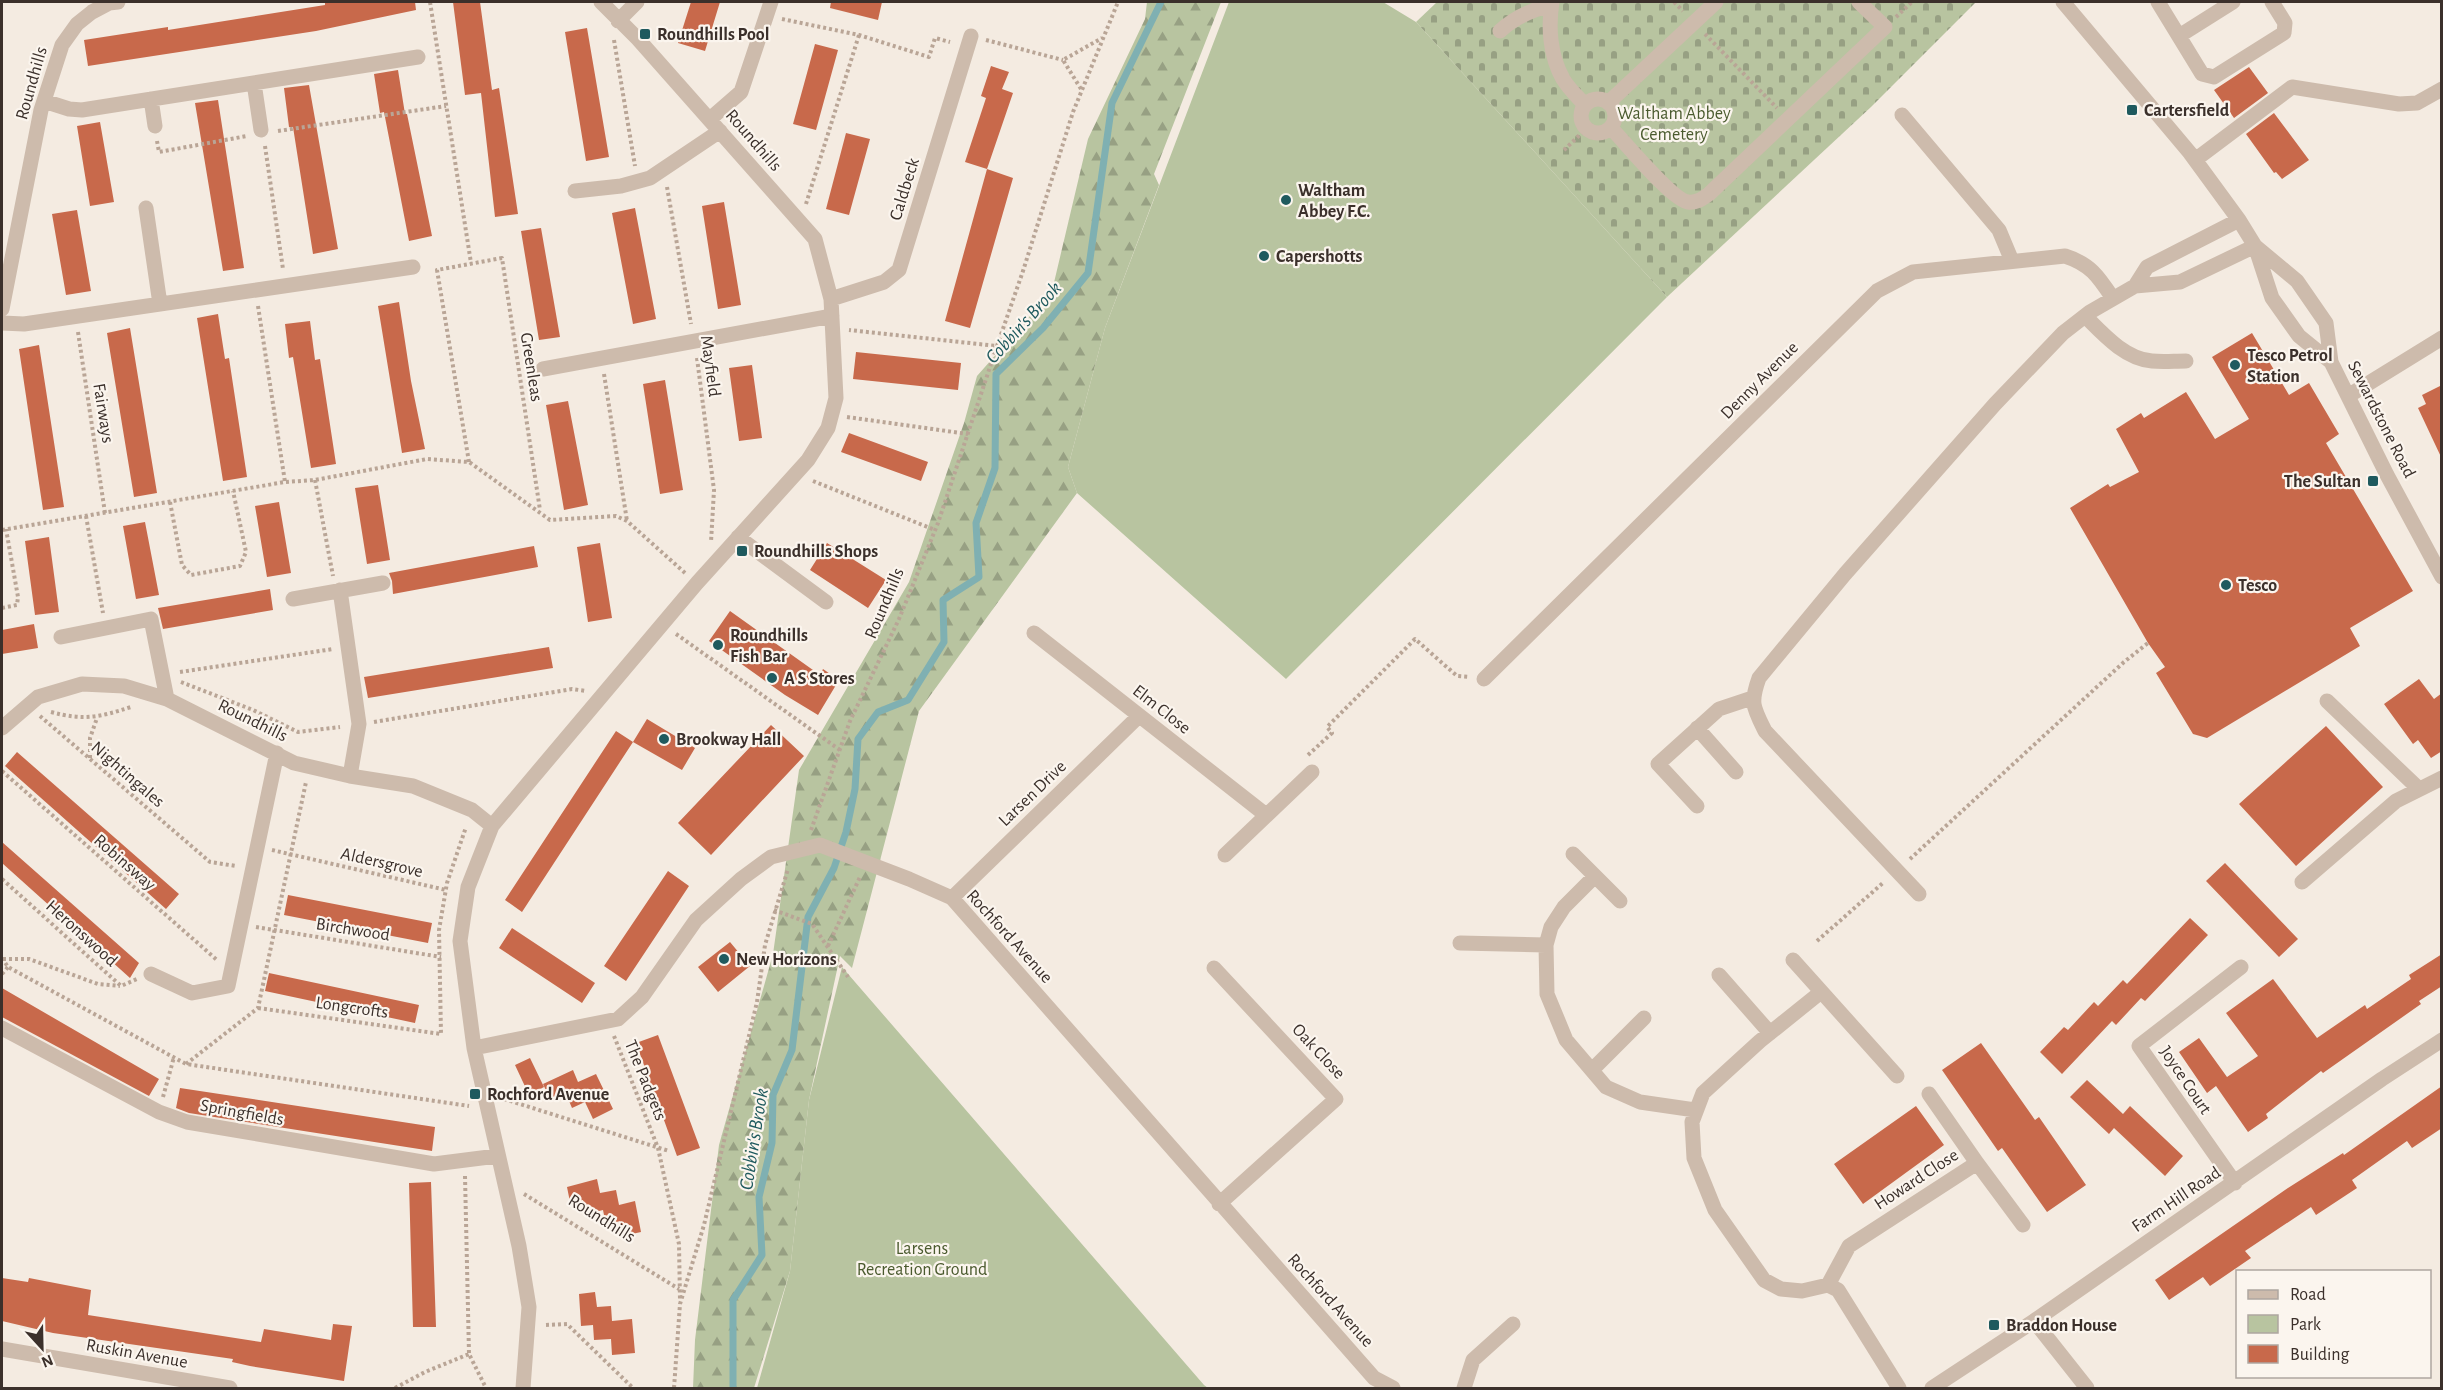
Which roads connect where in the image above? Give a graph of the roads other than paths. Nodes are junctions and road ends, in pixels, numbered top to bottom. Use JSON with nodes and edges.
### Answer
{"nodes":[{"id":1,"x":118,"y":2,"type":"edge"},
{"id":2,"x":637,"y":2,"type":"edge"},
{"id":3,"x":1716,"y":2,"type":"edge"},
{"id":4,"x":1859,"y":2,"type":"edge"},
{"id":5,"x":2158,"y":2,"type":"edge"},
{"id":6,"x":2234,"y":2,"type":"edge"},
{"id":7,"x":2272,"y":2,"type":"edge"},
{"id":8,"x":1551,"y":3,"type":"edge"},
{"id":9,"x":2069,"y":3,"type":"edge"},
{"id":10,"x":89,"y":7,"type":"edge"},
{"id":11,"x":769,"y":9,"type":"edge"},
{"id":12,"x":609,"y":11,"type":"edge"},
{"id":13,"x":1500,"y":31,"type":"dead end"},
{"id":14,"x":2179,"y":36,"type":"junction"},
{"id":15,"x":969,"y":42,"type":"road end"},
{"id":16,"x":418,"y":57,"type":"dead end"},
{"id":17,"x":254,"y":83,"type":"junction"},
{"id":18,"x":2442,"y":89,"type":"edge"},
{"id":19,"x":151,"y":99,"type":"junction"},
{"id":20,"x":44,"y":101,"type":"junction"},
{"id":21,"x":1608,"y":103,"type":"junction"},
{"id":22,"x":1585,"y":105,"type":"junction"},
{"id":23,"x":1902,"y":115,"type":"dead end"},
{"id":24,"x":710,"y":119,"type":"junction"},
{"id":25,"x":155,"y":126,"type":"road end"},
{"id":26,"x":1611,"y":128,"type":"junction"},
{"id":27,"x":720,"y":131,"type":"junction"},
{"id":28,"x":262,"y":133,"type":"road end"},
{"id":29,"x":2195,"y":160,"type":"junction"},
{"id":30,"x":575,"y":191,"type":"dead end"},
{"id":31,"x":146,"y":208,"type":"dead end"},
{"id":32,"x":2239,"y":220,"type":"junction"},
{"id":33,"x":2255,"y":246,"type":"junction"},
{"id":34,"x":2012,"y":261,"type":"junction"},
{"id":35,"x":414,"y":267,"type":"dead end"},
{"id":36,"x":2135,"y":286,"type":"junction"},
{"id":37,"x":2112,"y":297,"type":"junction"},
{"id":38,"x":831,"y":299,"type":"junction"},
{"id":39,"x":160,"y":304,"type":"junction"},
{"id":40,"x":2,"y":309,"type":"edge"},
{"id":41,"x":2085,"y":316,"type":"junction"},
{"id":42,"x":832,"y":322,"type":"junction"},
{"id":43,"x":2,"y":323,"type":"edge"},
{"id":44,"x":2442,"y":338,"type":"edge"},
{"id":45,"x":2186,"y":361,"type":"dead end"},
{"id":46,"x":2331,"y":362,"type":"junction"},
{"id":47,"x":543,"y":369,"type":"dead end"},
{"id":48,"x":2348,"y":396,"type":"junction"},
{"id":49,"x":738,"y":537,"type":"junction"},
{"id":50,"x":2442,"y":577,"type":"edge"},
{"id":51,"x":383,"y":583,"type":"dead end"},
{"id":52,"x":338,"y":590,"type":"junction"},
{"id":53,"x":293,"y":599,"type":"dead end"},
{"id":54,"x":826,"y":602,"type":"dead end"},
{"id":55,"x":1034,"y":633,"type":"dead end"},
{"id":56,"x":61,"y":637,"type":"dead end"},
{"id":57,"x":1484,"y":680,"type":"road end"},
{"id":58,"x":1752,"y":698,"type":"junction"},
{"id":59,"x":166,"y":699,"type":"junction"},
{"id":60,"x":2327,"y":701,"type":"dead end"},
{"id":61,"x":1139,"y":716,"type":"junction"},
{"id":62,"x":2,"y":728,"type":"edge"},
{"id":63,"x":1698,"y":728,"type":"junction"},
{"id":64,"x":277,"y":753,"type":"junction"},
{"id":65,"x":1312,"y":772,"type":"road end"},
{"id":66,"x":1736,"y":772,"type":"dead end"},
{"id":67,"x":350,"y":776,"type":"junction"},
{"id":68,"x":2442,"y":778,"type":"edge"},
{"id":69,"x":2419,"y":789,"type":"junction"},
{"id":70,"x":1697,"y":806,"type":"dead end"},
{"id":71,"x":1266,"y":815,"type":"junction"},
{"id":72,"x":492,"y":826,"type":"junction"},
{"id":73,"x":1573,"y":854,"type":"dead end"},
{"id":74,"x":1225,"y":855,"type":"dead end"},
{"id":75,"x":1595,"y":876,"type":"junction"},
{"id":76,"x":2302,"y":882,"type":"dead end"},
{"id":77,"x":1919,"y":894,"type":"dead end"},
{"id":78,"x":952,"y":898,"type":"junction"},
{"id":79,"x":1620,"y":901,"type":"dead end"},
{"id":80,"x":1460,"y":943,"type":"dead end"},
{"id":81,"x":1546,"y":945,"type":"junction"},
{"id":82,"x":1793,"y":960,"type":"dead end"},
{"id":83,"x":2241,"y":967,"type":"dead end"},
{"id":84,"x":1214,"y":968,"type":"dead end"},
{"id":85,"x":151,"y":974,"type":"road end"},
{"id":86,"x":1719,"y":975,"type":"dead end"},
{"id":87,"x":1821,"y":992,"type":"junction"},
{"id":88,"x":1644,"y":1018,"type":"dead end"},
{"id":89,"x":2,"y":1028,"type":"edge"},
{"id":90,"x":1770,"y":1033,"type":"junction"},
{"id":91,"x":2442,"y":1040,"type":"edge"},
{"id":92,"x":474,"y":1048,"type":"junction"},
{"id":93,"x":1592,"y":1070,"type":"junction"},
{"id":94,"x":1897,"y":1076,"type":"dead end"},
{"id":95,"x":1929,"y":1094,"type":"dead end"},
{"id":96,"x":1695,"y":1110,"type":"junction"},
{"id":97,"x":497,"y":1156,"type":"junction"},
{"id":98,"x":1977,"y":1163,"type":"junction"},
{"id":99,"x":2235,"y":1183,"type":"junction"},
{"id":100,"x":1219,"y":1204,"type":"junction"},
{"id":101,"x":2023,"y":1225,"type":"dead end"},
{"id":102,"x":1828,"y":1285,"type":"junction"},
{"id":103,"x":2034,"y":1321,"type":"junction"},
{"id":104,"x":1513,"y":1324,"type":"dead end"},
{"id":105,"x":2,"y":1349,"type":"edge"},
{"id":106,"x":230,"y":1389,"type":"edge"},
{"id":107,"x":523,"y":1389,"type":"edge"},
{"id":108,"x":1394,"y":1389,"type":"edge"},
{"id":109,"x":1464,"y":1389,"type":"edge"},
{"id":110,"x":1899,"y":1389,"type":"edge"},
{"id":111,"x":1932,"y":1389,"type":"edge"},
{"id":112,"x":2087,"y":1389,"type":"edge"}],
"edges":[{"from":1,"to":10,"type":"street","name":"Roundhills"},
{"from":2,"to":12,"type":"street"},
{"from":3,"to":21,"type":"street"},
{"from":4,"to":26,"type":"street"},
{"from":5,"to":14,"type":"street"},
{"from":6,"to":14,"type":"street"},
{"from":7,"to":14,"type":"street"},
{"from":8,"to":13,"type":"street"},
{"from":8,"to":22,"type":"street"},
{"from":9,"to":29,"type":"street","name":"Sewardstone Road"},
{"from":10,"to":20,"type":"street","name":"Roundhills"},
{"from":11,"to":24,"type":"street"},
{"from":12,"to":24,"type":"street","name":"Roundhills"},
{"from":15,"to":38,"type":"street","name":"Caldbeck"},
{"from":16,"to":17,"type":"street"},
{"from":17,"to":19,"type":"street"},
{"from":17,"to":28,"type":"street"},
{"from":18,"to":29,"type":"street"},
{"from":19,"to":20,"type":"street"},
{"from":19,"to":25,"type":"street"},
{"from":20,"to":40,"type":"street","name":"Roundhills"},
{"from":21,"to":22,"type":"street"},
{"from":21,"to":26,"type":"street"},
{"from":22,"to":26,"type":"street"},
{"from":23,"to":34,"type":"street"},
{"from":24,"to":27,"type":"street","name":"Roundhills"},
{"from":27,"to":30,"type":"street"},
{"from":27,"to":38,"type":"street","name":"Roundhills"},
{"from":29,"to":32,"type":"street","name":"Sewardstone Road"},
{"from":31,"to":39,"type":"street"},
{"from":32,"to":33,"type":"street","name":"Sewardstone Road"},
{"from":32,"to":36,"type":"street"},
{"from":33,"to":36,"type":"street"},
{"from":33,"to":46,"type":"street","name":"Sewardstone Road"},
{"from":33,"to":46,"type":"street"},
{"from":34,"to":37,"type":"street","name":"Denny Avenue"},
{"from":34,"to":57,"type":"street","name":"Denny Avenue"},
{"from":35,"to":39,"type":"street"},
{"from":36,"to":37,"type":"street"},
{"from":37,"to":41,"type":"street"},
{"from":38,"to":42,"type":"street","name":"Roundhills"},
{"from":39,"to":43,"type":"street"},
{"from":41,"to":45,"type":"street"},
{"from":41,"to":58,"type":"street"},
{"from":42,"to":47,"type":"street"},
{"from":42,"to":49,"type":"street","name":"Roundhills"},
{"from":44,"to":48,"type":"street"},
{"from":46,"to":48,"type":"street","name":"Sewardstone Road"},
{"from":48,"to":50,"type":"street","name":"Sewardstone Road"},
{"from":49,"to":54,"type":"street"},
{"from":49,"to":72,"type":"street","name":"Roundhills"},
{"from":51,"to":52,"type":"street"},
{"from":52,"to":53,"type":"street"},
{"from":52,"to":67,"type":"street"},
{"from":55,"to":61,"type":"street","name":"Elm Close"},
{"from":56,"to":59,"type":"street"},
{"from":58,"to":63,"type":"street"},
{"from":58,"to":77,"type":"street"},
{"from":59,"to":62,"type":"street","name":"Roundhills"},
{"from":59,"to":64,"type":"street","name":"Roundhills"},
{"from":60,"to":69,"type":"street"},
{"from":61,"to":71,"type":"street","name":"Elm Close"},
{"from":61,"to":78,"type":"street","name":"Larsen Drive"},
{"from":63,"to":66,"type":"street"},
{"from":63,"to":70,"type":"street"},
{"from":64,"to":67,"type":"street","name":"Roundhills"},
{"from":64,"to":85,"type":"street"},
{"from":65,"to":71,"type":"street"},
{"from":67,"to":72,"type":"street","name":"Roundhills"},
{"from":68,"to":69,"type":"street"},
{"from":69,"to":76,"type":"street"},
{"from":71,"to":74,"type":"street"},
{"from":72,"to":92,"type":"street","name":"Roundhills"},
{"from":73,"to":75,"type":"street"},
{"from":75,"to":79,"type":"street"},
{"from":75,"to":81,"type":"street"},
{"from":78,"to":92,"type":"street","name":"Rochford Avenue"},
{"from":78,"to":100,"type":"street","name":"Rochford Avenue"},
{"from":80,"to":81,"type":"street"},
{"from":81,"to":93,"type":"street"},
{"from":82,"to":87,"type":"street"},
{"from":83,"to":99,"type":"street","name":"Joyce Court"},
{"from":84,"to":100,"type":"street","name":"Oak Close"},
{"from":86,"to":90,"type":"street"},
{"from":87,"to":90,"type":"street"},
{"from":87,"to":94,"type":"street"},
{"from":88,"to":93,"type":"street"},
{"from":89,"to":97,"type":"street","name":"Springfields"},
{"from":90,"to":96,"type":"street"},
{"from":91,"to":99,"type":"street","name":"Farm Hill Road"},
{"from":92,"to":97,"type":"street","name":"Roundhills"},
{"from":93,"to":96,"type":"street"},
{"from":95,"to":98,"type":"street"},
{"from":96,"to":102,"type":"street"},
{"from":97,"to":107,"type":"street","name":"Roundhills"},
{"from":98,"to":101,"type":"street","name":"Howard Close"},
{"from":98,"to":102,"type":"street","name":"Howard Close"},
{"from":99,"to":103,"type":"street","name":"Farm Hill Road"},
{"from":100,"to":108,"type":"street","name":"Rochford Avenue"},
{"from":102,"to":110,"type":"street"},
{"from":103,"to":111,"type":"street","name":"Farm Hill Road"},
{"from":103,"to":112,"type":"street"},
{"from":104,"to":109,"type":"street"},
{"from":105,"to":106,"type":"street","name":"Ruskin Avenue"}]}
